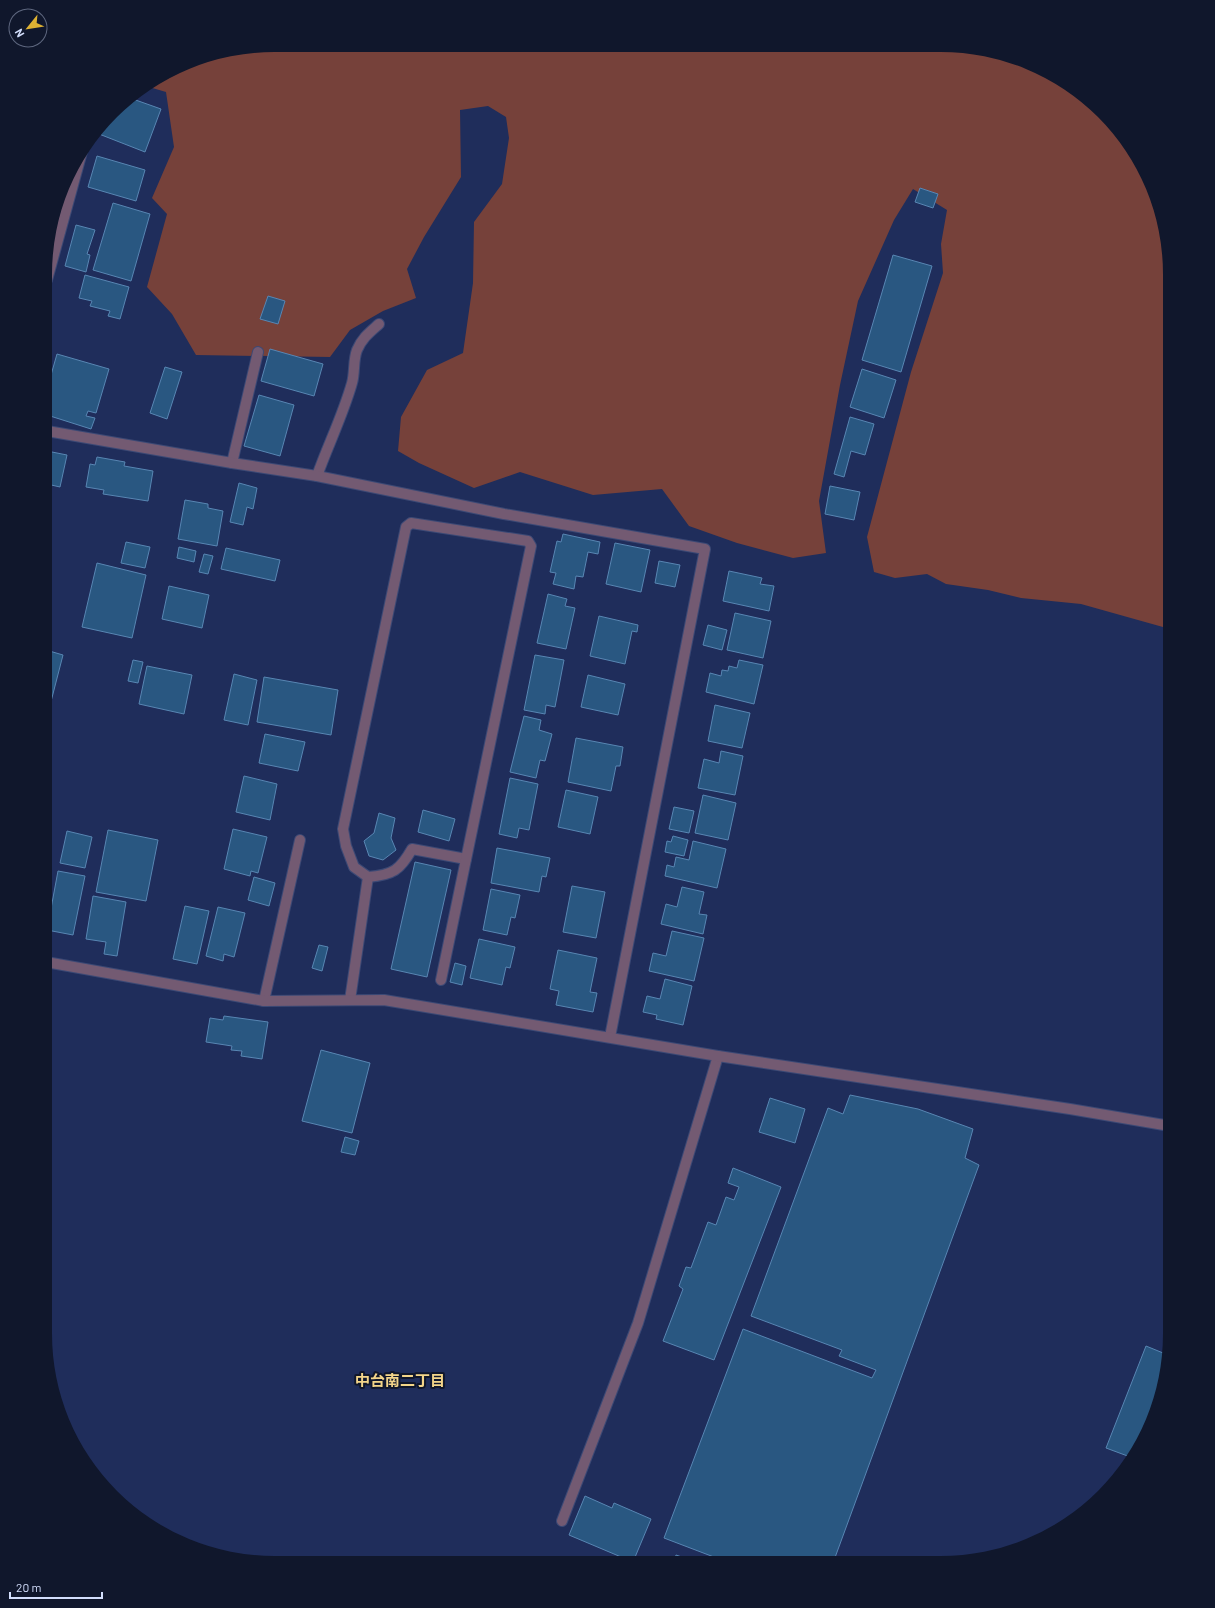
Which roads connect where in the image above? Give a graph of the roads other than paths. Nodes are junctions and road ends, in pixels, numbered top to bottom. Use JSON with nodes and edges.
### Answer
{"nodes":[{"id":1,"x":70,"y":187,"type":"edge"},
{"id":2,"x":64,"y":204,"type":"edge"},
{"id":3,"x":53,"y":254,"type":"edge"},
{"id":4,"x":379,"y":324,"type":"dead end"},
{"id":5,"x":258,"y":352,"type":"dead end"},
{"id":6,"x":52,"y":432,"type":"edge"},
{"id":7,"x":232,"y":463,"type":"junction"},
{"id":8,"x":317,"y":476,"type":"junction"},
{"id":9,"x":300,"y":840,"type":"dead end"},
{"id":10,"x":466,"y":859,"type":"junction"},
{"id":11,"x":368,"y":877,"type":"junction"},
{"id":12,"x":52,"y":963,"type":"edge"},
{"id":13,"x":441,"y":980,"type":"dead end"},
{"id":14,"x":350,"y":1000,"type":"junction"},
{"id":15,"x":264,"y":1001,"type":"junction"},
{"id":16,"x":610,"y":1037,"type":"junction"},
{"id":17,"x":718,"y":1056,"type":"junction"},
{"id":18,"x":1163,"y":1125,"type":"edge"},
{"id":19,"x":562,"y":1521,"type":"dead end"}],
"edges":[{"from":1,"to":2,"type":"street"},
{"from":2,"to":3,"type":"street"},
{"from":4,"to":8,"type":"street"},
{"from":5,"to":7,"type":"street"},
{"from":6,"to":7,"type":"street"},
{"from":7,"to":8,"type":"street"},
{"from":8,"to":16,"type":"street"},
{"from":9,"to":15,"type":"street"},
{"from":10,"to":11,"type":"street"},
{"from":10,"to":11,"type":"street"},
{"from":10,"to":13,"type":"street"},
{"from":11,"to":14,"type":"street"},
{"from":12,"to":15,"type":"street"},
{"from":14,"to":15,"type":"street"},
{"from":14,"to":16,"type":"street"},
{"from":16,"to":17,"type":"street"},
{"from":17,"to":18,"type":"street"},
{"from":17,"to":19,"type":"street"}]}
